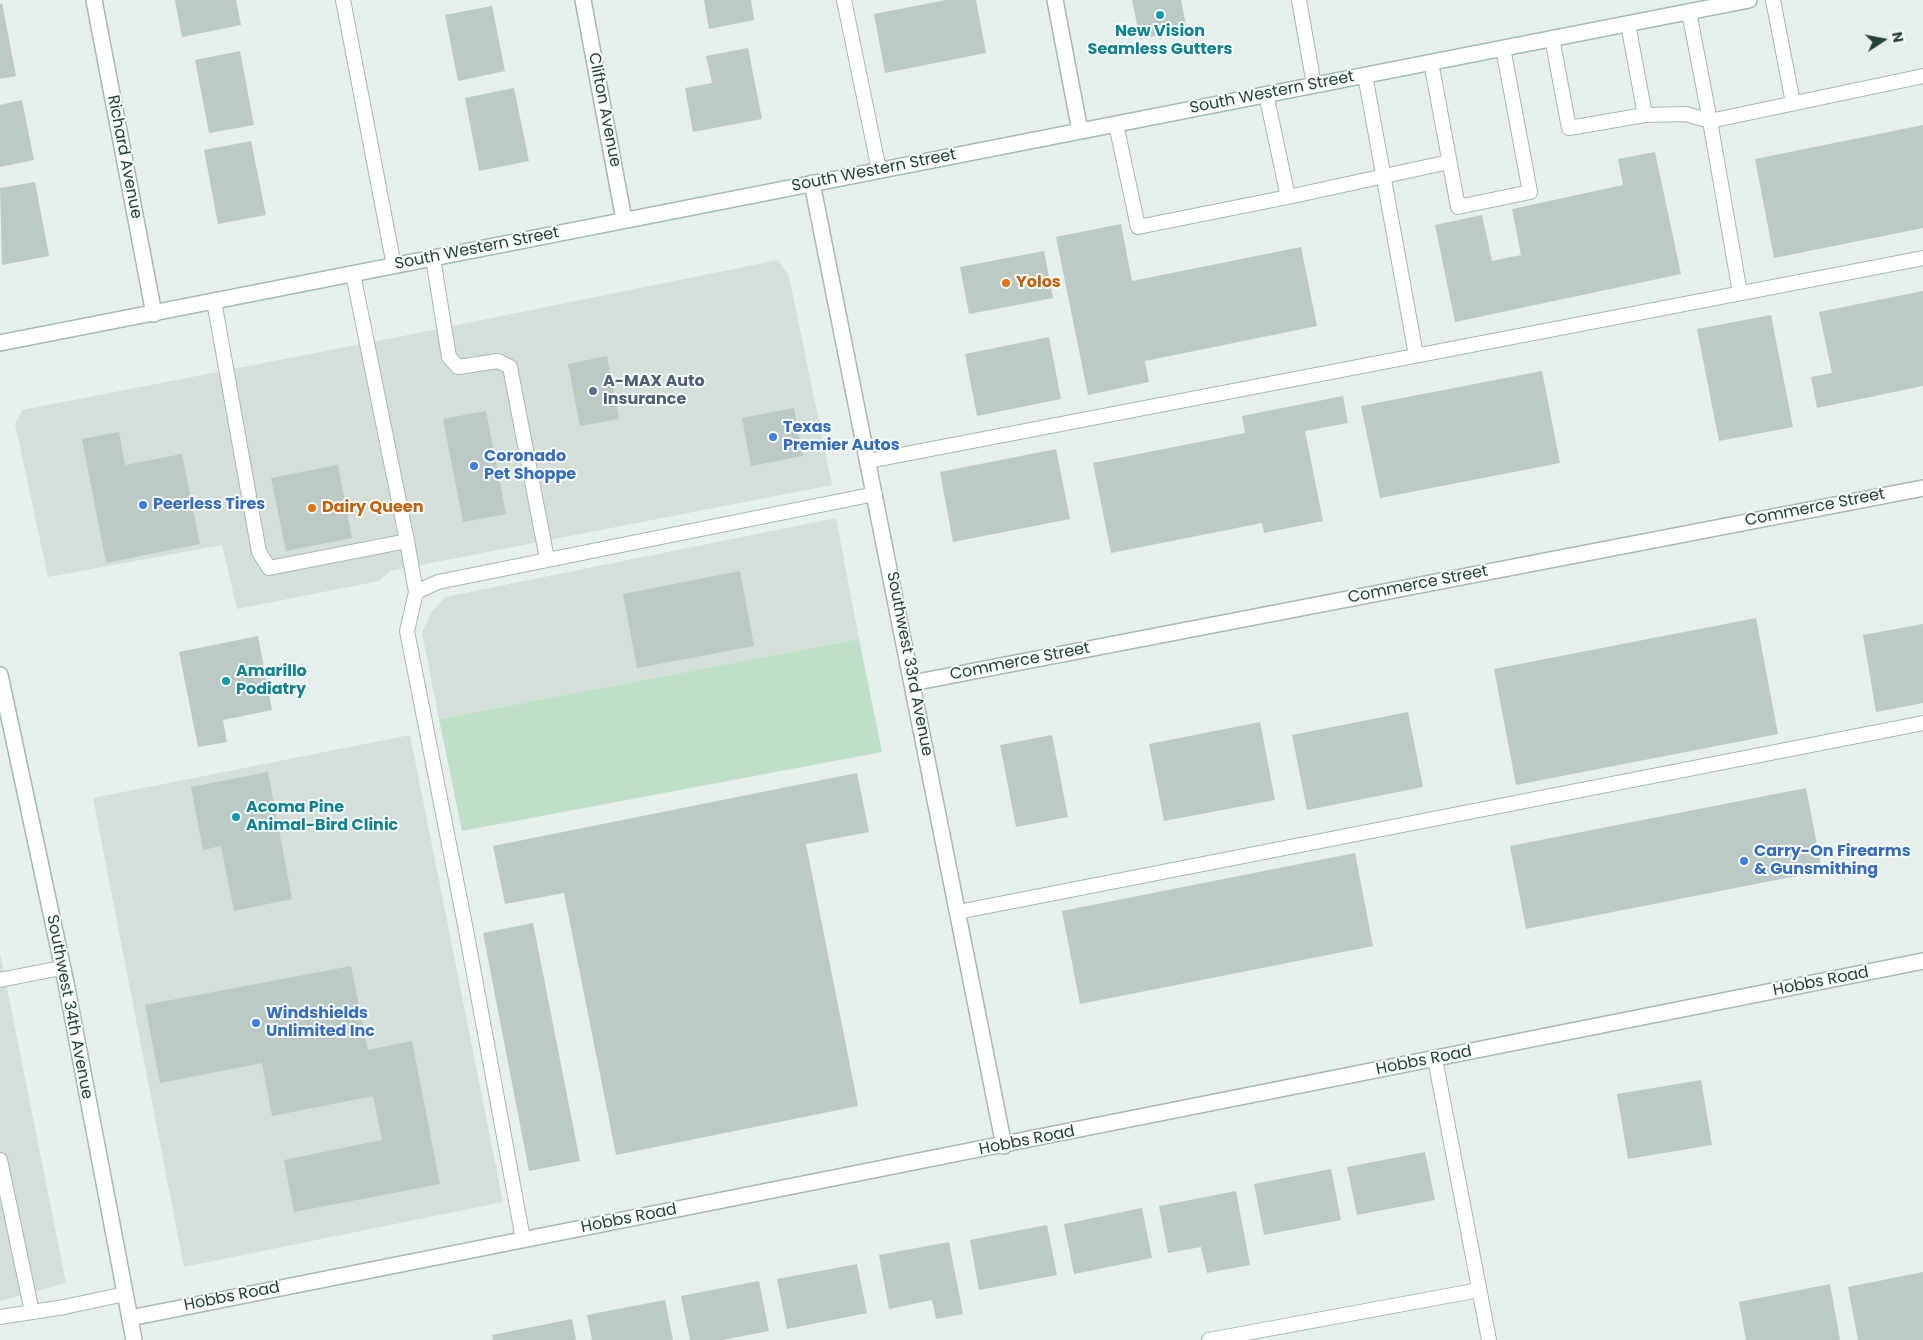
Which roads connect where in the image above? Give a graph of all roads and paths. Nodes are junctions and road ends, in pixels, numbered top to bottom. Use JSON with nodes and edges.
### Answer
{"nodes":[{"id":1,"x":94,"y":0,"type":"edge"},
{"id":2,"x":343,"y":0,"type":"edge"},
{"id":3,"x":583,"y":0,"type":"edge"},
{"id":4,"x":844,"y":0,"type":"edge"},
{"id":5,"x":1055,"y":0,"type":"edge"},
{"id":6,"x":1299,"y":0,"type":"edge"},
{"id":7,"x":1749,"y":0,"type":"edge"},
{"id":8,"x":1773,"y":0,"type":"edge"},
{"id":9,"x":1688,"y":12,"type":"junction"},
{"id":10,"x":1628,"y":24,"type":"junction"},
{"id":11,"x":1552,"y":38,"type":"junction"},
{"id":12,"x":1503,"y":48,"type":"junction"},
{"id":13,"x":1431,"y":62,"type":"junction"},
{"id":14,"x":1365,"y":75,"type":"junction"},
{"id":15,"x":1923,"y":76,"type":"edge"},
{"id":16,"x":1314,"y":85,"type":"junction"},
{"id":17,"x":1266,"y":94,"type":"junction"},
{"id":18,"x":1793,"y":103,"type":"junction"},
{"id":19,"x":1645,"y":115,"type":"junction"},
{"id":20,"x":1710,"y":121,"type":"junction"},
{"id":21,"x":1116,"y":124,"type":"junction"},
{"id":22,"x":1080,"y":131,"type":"junction"},
{"id":23,"x":1449,"y":162,"type":"junction"},
{"id":24,"x":879,"y":170,"type":"junction"},
{"id":25,"x":1383,"y":176,"type":"junction"},
{"id":26,"x":812,"y":183,"type":"junction"},
{"id":27,"x":1288,"y":197,"type":"junction"},
{"id":28,"x":624,"y":220,"type":"junction"},
{"id":29,"x":432,"y":258,"type":"junction"},
{"id":30,"x":1923,"y":258,"type":"edge"},
{"id":31,"x":394,"y":266,"type":"junction"},
{"id":32,"x":353,"y":274,"type":"junction"},
{"id":33,"x":1740,"y":293,"type":"junction"},
{"id":34,"x":214,"y":302,"type":"junction"},
{"id":35,"x":154,"y":314,"type":"junction"},
{"id":36,"x":0,"y":343,"type":"edge"},
{"id":37,"x":1416,"y":355,"type":"junction"},
{"id":38,"x":869,"y":461,"type":"junction"},
{"id":39,"x":1923,"y":488,"type":"edge"},
{"id":40,"x":875,"y":494,"type":"junction"},
{"id":41,"x":407,"y":541,"type":"junction"},
{"id":42,"x":547,"y":559,"type":"junction"},
{"id":43,"x":416,"y":592,"type":"junction"},
{"id":44,"x":0,"y":675,"type":"edge"},
{"id":45,"x":912,"y":683,"type":"junction"},
{"id":46,"x":1923,"y":723,"type":"edge"},
{"id":47,"x":958,"y":912,"type":"junction"},
{"id":48,"x":1923,"y":961,"type":"edge"},
{"id":49,"x":61,"y":968,"type":"junction"},
{"id":50,"x":0,"y":980,"type":"edge"},
{"id":51,"x":1435,"y":1059,"type":"junction"},
{"id":52,"x":1004,"y":1146,"type":"junction"},
{"id":53,"x":0,"y":1160,"type":"edge"},
{"id":54,"x":524,"y":1239,"type":"junction"},
{"id":55,"x":1480,"y":1290,"type":"junction"},
{"id":56,"x":125,"y":1294,"type":"junction"},
{"id":57,"x":32,"y":1312,"type":"junction"},
{"id":58,"x":0,"y":1317,"type":"edge"},
{"id":59,"x":130,"y":1318,"type":"junction"},
{"id":60,"x":134,"y":1340,"type":"edge"},
{"id":61,"x":1209,"y":1340,"type":"edge"},
{"id":62,"x":1489,"y":1340,"type":"edge"}],
"edges":[{"from":1,"to":35,"type":"street","name":"Richard Avenue"},
{"from":2,"to":31,"type":"lane"},
{"from":3,"to":28,"type":"street","name":"Clifton Avenue"},
{"from":4,"to":24,"type":"lane"},
{"from":5,"to":22,"type":"street"},
{"from":6,"to":16,"type":"lane"},
{"from":7,"to":9,"type":"street","name":"South Western Street"},
{"from":8,"to":18,"type":"lane"},
{"from":9,"to":10,"type":"street","name":"South Western Street"},
{"from":9,"to":20,"type":"lane"},
{"from":10,"to":11,"type":"street","name":"South Western Street"},
{"from":10,"to":19,"type":"lane"},
{"from":11,"to":12,"type":"street","name":"South Western Street"},
{"from":11,"to":19,"type":"lane"},
{"from":12,"to":13,"type":"street","name":"South Western Street"},
{"from":12,"to":23,"type":"lane"},
{"from":13,"to":14,"type":"street","name":"South Western Street"},
{"from":13,"to":23,"type":"lane"},
{"from":14,"to":16,"type":"street","name":"South Western Street"},
{"from":14,"to":25,"type":"lane"},
{"from":15,"to":18,"type":"lane"},
{"from":16,"to":17,"type":"street","name":"South Western Street"},
{"from":17,"to":21,"type":"street","name":"South Western Street"},
{"from":17,"to":27,"type":"lane"},
{"from":18,"to":20,"type":"lane"},
{"from":19,"to":20,"type":"lane"},
{"from":20,"to":33,"type":"lane"},
{"from":21,"to":22,"type":"street","name":"South Western Street"},
{"from":21,"to":27,"type":"lane"},
{"from":22,"to":24,"type":"street","name":"South Western Street"},
{"from":23,"to":25,"type":"lane"},
{"from":24,"to":26,"type":"street","name":"South Western Street"},
{"from":25,"to":27,"type":"lane"},
{"from":25,"to":37,"type":"lane"},
{"from":26,"to":28,"type":"street","name":"South Western Street"},
{"from":26,"to":38,"type":"street","name":"Southwest 33rd Avenue"},
{"from":28,"to":29,"type":"street","name":"South Western Street"},
{"from":29,"to":31,"type":"street","name":"South Western Street"},
{"from":29,"to":42,"type":"lane"},
{"from":30,"to":33,"type":"lane"},
{"from":31,"to":32,"type":"street","name":"South Western Street"},
{"from":32,"to":34,"type":"street","name":"South Western Street"},
{"from":32,"to":41,"type":"lane"},
{"from":33,"to":37,"type":"lane"},
{"from":34,"to":35,"type":"street","name":"South Western Street"},
{"from":34,"to":41,"type":"lane"},
{"from":35,"to":36,"type":"street","name":"South Western Street"},
{"from":37,"to":38,"type":"lane"},
{"from":38,"to":40,"type":"street","name":"Southwest 33rd Avenue"},
{"from":39,"to":45,"type":"street","name":"Commerce Street"},
{"from":40,"to":42,"type":"lane"},
{"from":40,"to":45,"type":"street","name":"Southwest 33rd Avenue"},
{"from":41,"to":43,"type":"lane"},
{"from":42,"to":43,"type":"lane"},
{"from":43,"to":54,"type":"lane"},
{"from":44,"to":49,"type":"street","name":"Southwest 34th Avenue"},
{"from":45,"to":47,"type":"street","name":"Southwest 33rd Avenue"},
{"from":46,"to":47,"type":"lane"},
{"from":47,"to":52,"type":"street","name":"Southwest 33rd Avenue"},
{"from":48,"to":51,"type":"street","name":"Hobbs Road"},
{"from":49,"to":50,"type":"lane"},
{"from":49,"to":56,"type":"street","name":"Southwest 34th Avenue"},
{"from":51,"to":52,"type":"street","name":"Hobbs Road"},
{"from":51,"to":55,"type":"lane"},
{"from":52,"to":54,"type":"street","name":"Hobbs Road"},
{"from":53,"to":57,"type":"lane"},
{"from":54,"to":59,"type":"street","name":"Hobbs Road"},
{"from":55,"to":61,"type":"lane"},
{"from":55,"to":62,"type":"lane"},
{"from":56,"to":57,"type":"lane"},
{"from":56,"to":59,"type":"street","name":"Southwest 34th Avenue"},
{"from":57,"to":58,"type":"lane"},
{"from":59,"to":60,"type":"street","name":"Southwest 34th Avenue"}]}
